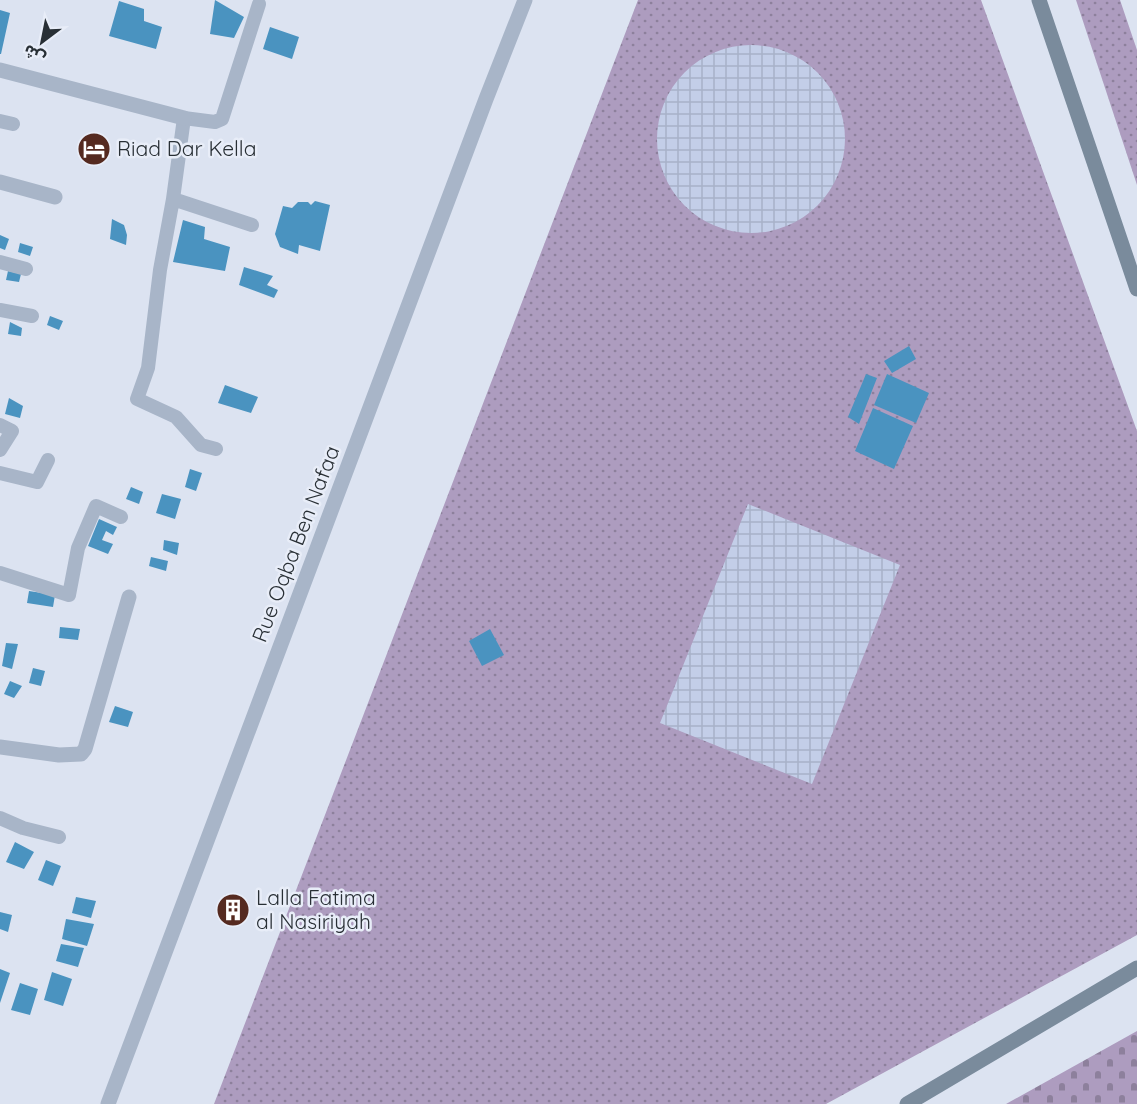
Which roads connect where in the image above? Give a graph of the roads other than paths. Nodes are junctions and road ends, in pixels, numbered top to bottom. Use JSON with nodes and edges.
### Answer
{"nodes":[{"id":1,"x":525,"y":0,"type":"edge"},
{"id":2,"x":1039,"y":0,"type":"edge"},
{"id":3,"x":259,"y":4,"type":"dead end"},
{"id":4,"x":0,"y":70,"type":"edge"},
{"id":5,"x":184,"y":118,"type":"junction"},
{"id":6,"x":0,"y":182,"type":"edge"},
{"id":7,"x":55,"y":197,"type":"dead end"},
{"id":8,"x":173,"y":199,"type":"junction"},
{"id":9,"x":252,"y":225,"type":"dead end"},
{"id":10,"x":0,"y":262,"type":"edge"},
{"id":11,"x":26,"y":269,"type":"dead end"},
{"id":12,"x":1137,"y":289,"type":"edge"},
{"id":13,"x":0,"y":310,"type":"edge"},
{"id":14,"x":32,"y":316,"type":"dead end"},
{"id":15,"x":0,"y":425,"type":"edge"},
{"id":16,"x":216,"y":449,"type":"dead end"},
{"id":17,"x":0,"y":450,"type":"edge"},
{"id":18,"x":48,"y":460,"type":"dead end"},
{"id":19,"x":0,"y":473,"type":"edge"},
{"id":20,"x":121,"y":517,"type":"dead end"},
{"id":21,"x":0,"y":573,"type":"edge"},
{"id":22,"x":129,"y":597,"type":"dead end"},
{"id":23,"x":0,"y":747,"type":"edge"},
{"id":24,"x":0,"y":818,"type":"edge"},
{"id":25,"x":59,"y":837,"type":"dead end"},
{"id":26,"x":1137,"y":968,"type":"edge"},
{"id":27,"x":108,"y":1104,"type":"edge"},
{"id":28,"x":908,"y":1104,"type":"edge"}],
"edges":[{"from":1,"to":27,"type":"street","name":"Rue Oqba Ben Nafaa"},
{"from":2,"to":12,"type":"main road"},
{"from":3,"to":5,"type":"lane"},
{"from":4,"to":5,"type":"street"},
{"from":5,"to":8,"type":"lane"},
{"from":6,"to":7,"type":"street"},
{"from":8,"to":9,"type":"lane"},
{"from":8,"to":16,"type":"lane"},
{"from":10,"to":11,"type":"lane"},
{"from":13,"to":14,"type":"lane"},
{"from":15,"to":17,"type":"lane"},
{"from":18,"to":19,"type":"lane"},
{"from":20,"to":21,"type":"lane"},
{"from":22,"to":23,"type":"street"},
{"from":24,"to":25,"type":"lane"},
{"from":26,"to":28,"type":"main road"}]}
